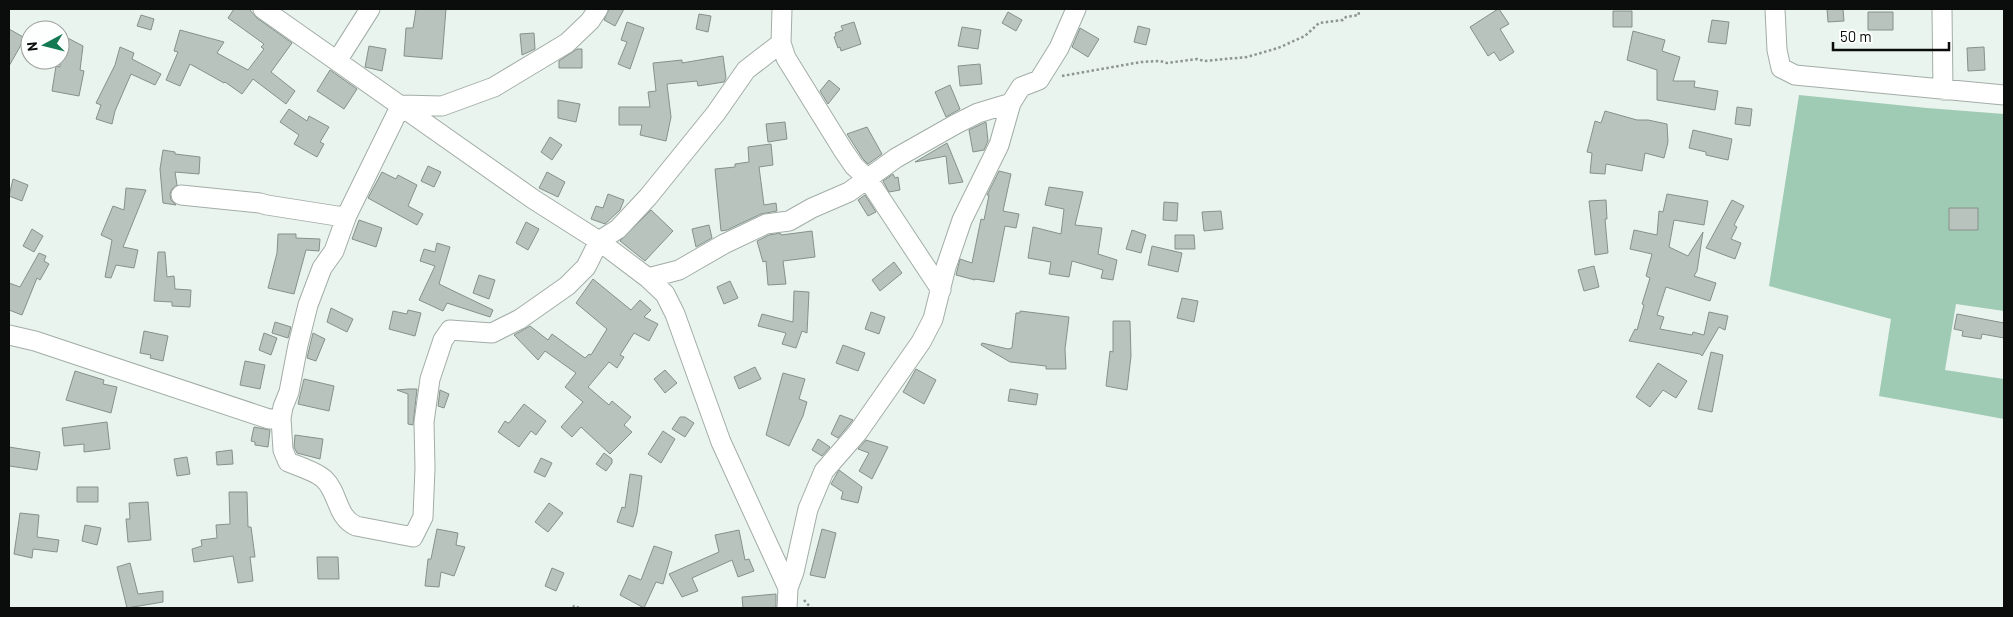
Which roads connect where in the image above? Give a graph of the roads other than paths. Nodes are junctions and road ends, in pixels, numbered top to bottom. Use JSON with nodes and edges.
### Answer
{"nodes":[{"id":1,"x":263,"y":9,"type":"edge"},
{"id":2,"x":370,"y":9,"type":"edge"},
{"id":3,"x":598,"y":9,"type":"edge"},
{"id":4,"x":782,"y":9,"type":"edge"},
{"id":5,"x":1076,"y":9,"type":"edge"},
{"id":6,"x":1775,"y":9,"type":"edge"},
{"id":7,"x":1942,"y":9,"type":"edge"},
{"id":8,"x":781,"y":43,"type":"junction"},
{"id":9,"x":337,"y":61,"type":"junction"},
{"id":10,"x":1943,"y":90,"type":"junction"},
{"id":11,"x":2004,"y":95,"type":"edge"},
{"id":12,"x":1011,"y":103,"type":"junction"},
{"id":13,"x":401,"y":105,"type":"junction"},
{"id":14,"x":867,"y":178,"type":"junction"},
{"id":15,"x":181,"y":195,"type":"dead end"},
{"id":16,"x":347,"y":215,"type":"junction"},
{"id":17,"x":599,"y":241,"type":"junction"},
{"id":18,"x":648,"y":278,"type":"junction"},
{"id":19,"x":941,"y":290,"type":"junction"},
{"id":20,"x":9,"y":335,"type":"edge"},
{"id":21,"x":281,"y":418,"type":"junction"},
{"id":22,"x":788,"y":588,"type":"junction"},
{"id":23,"x":787,"y":608,"type":"edge"}],
"edges":[{"from":1,"to":9,"type":"street"},
{"from":2,"to":9,"type":"street"},
{"from":3,"to":13,"type":"street"},
{"from":4,"to":8,"type":"street"},
{"from":5,"to":12,"type":"street"},
{"from":6,"to":10,"type":"street"},
{"from":7,"to":10,"type":"street"},
{"from":8,"to":14,"type":"street"},
{"from":8,"to":17,"type":"street"},
{"from":9,"to":13,"type":"street"},
{"from":10,"to":11,"type":"street"},
{"from":12,"to":14,"type":"street"},
{"from":12,"to":19,"type":"street"},
{"from":13,"to":16,"type":"street"},
{"from":13,"to":17,"type":"street"},
{"from":14,"to":18,"type":"street"},
{"from":14,"to":19,"type":"street"},
{"from":15,"to":16,"type":"street"},
{"from":16,"to":21,"type":"street"},
{"from":17,"to":18,"type":"street"},
{"from":17,"to":21,"type":"street"},
{"from":18,"to":22,"type":"street"},
{"from":19,"to":22,"type":"street"},
{"from":20,"to":21,"type":"street"},
{"from":22,"to":23,"type":"street"}]}
